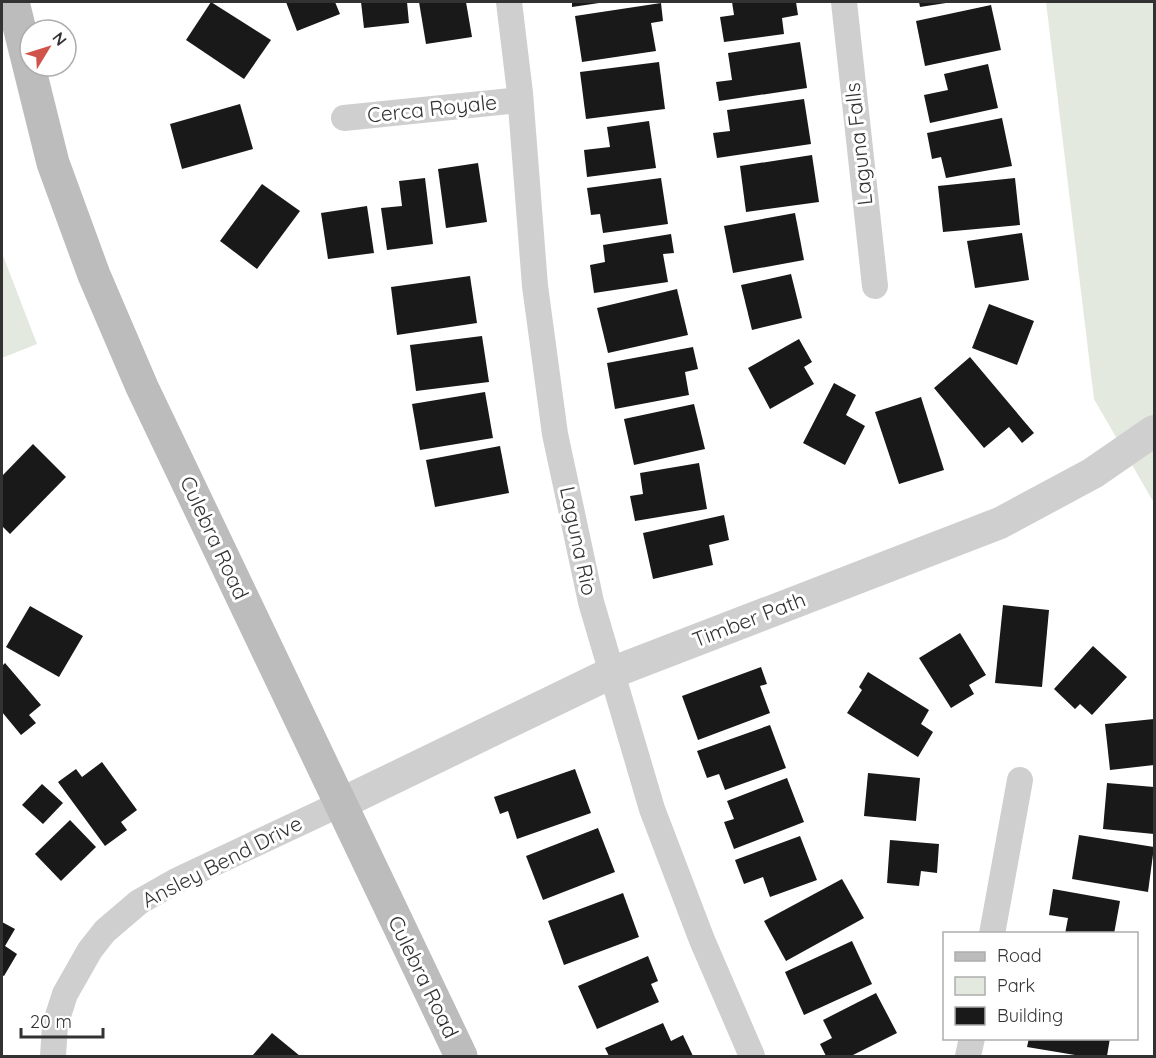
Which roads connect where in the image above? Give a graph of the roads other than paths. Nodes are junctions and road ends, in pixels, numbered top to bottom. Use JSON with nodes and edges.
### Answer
{"nodes":[{"id":1,"x":13,"y":2,"type":"edge"},
{"id":2,"x":509,"y":2,"type":"edge"},
{"id":3,"x":844,"y":2,"type":"edge"},
{"id":4,"x":520,"y":100,"type":"junction"},
{"id":5,"x":344,"y":118,"type":"dead end"},
{"id":6,"x":874,"y":286,"type":"dead end"},
{"id":7,"x":1155,"y":430,"type":"edge"},
{"id":8,"x":611,"y":673,"type":"junction"},
{"id":9,"x":1020,"y":780,"type":"dead end"},
{"id":10,"x":340,"y":804,"type":"junction"},
{"id":11,"x":992,"y":932,"type":"edge"},
{"id":12,"x":972,"y":1040,"type":"edge"},
{"id":13,"x":52,"y":1056,"type":"edge"},
{"id":14,"x":461,"y":1056,"type":"edge"},
{"id":15,"x":752,"y":1056,"type":"edge"},
{"id":16,"x":969,"y":1056,"type":"edge"}],
"edges":[{"from":1,"to":10,"type":"main road","name":"Culebra Road"},
{"from":2,"to":4,"type":"street","name":"Laguna Rio"},
{"from":3,"to":6,"type":"street","name":"Laguna Falls"},
{"from":4,"to":5,"type":"street","name":"Cerca Royale"},
{"from":4,"to":8,"type":"street","name":"Laguna Rio"},
{"from":7,"to":8,"type":"street","name":"Timber Path"},
{"from":8,"to":10,"type":"street","name":"Timber Path"},
{"from":8,"to":15,"type":"street","name":"Laguna Rio"},
{"from":9,"to":11,"type":"street"},
{"from":10,"to":13,"type":"street","name":"Ansley Bend Drive"},
{"from":10,"to":14,"type":"main road","name":"Culebra Road"},
{"from":12,"to":16,"type":"street"}]}
